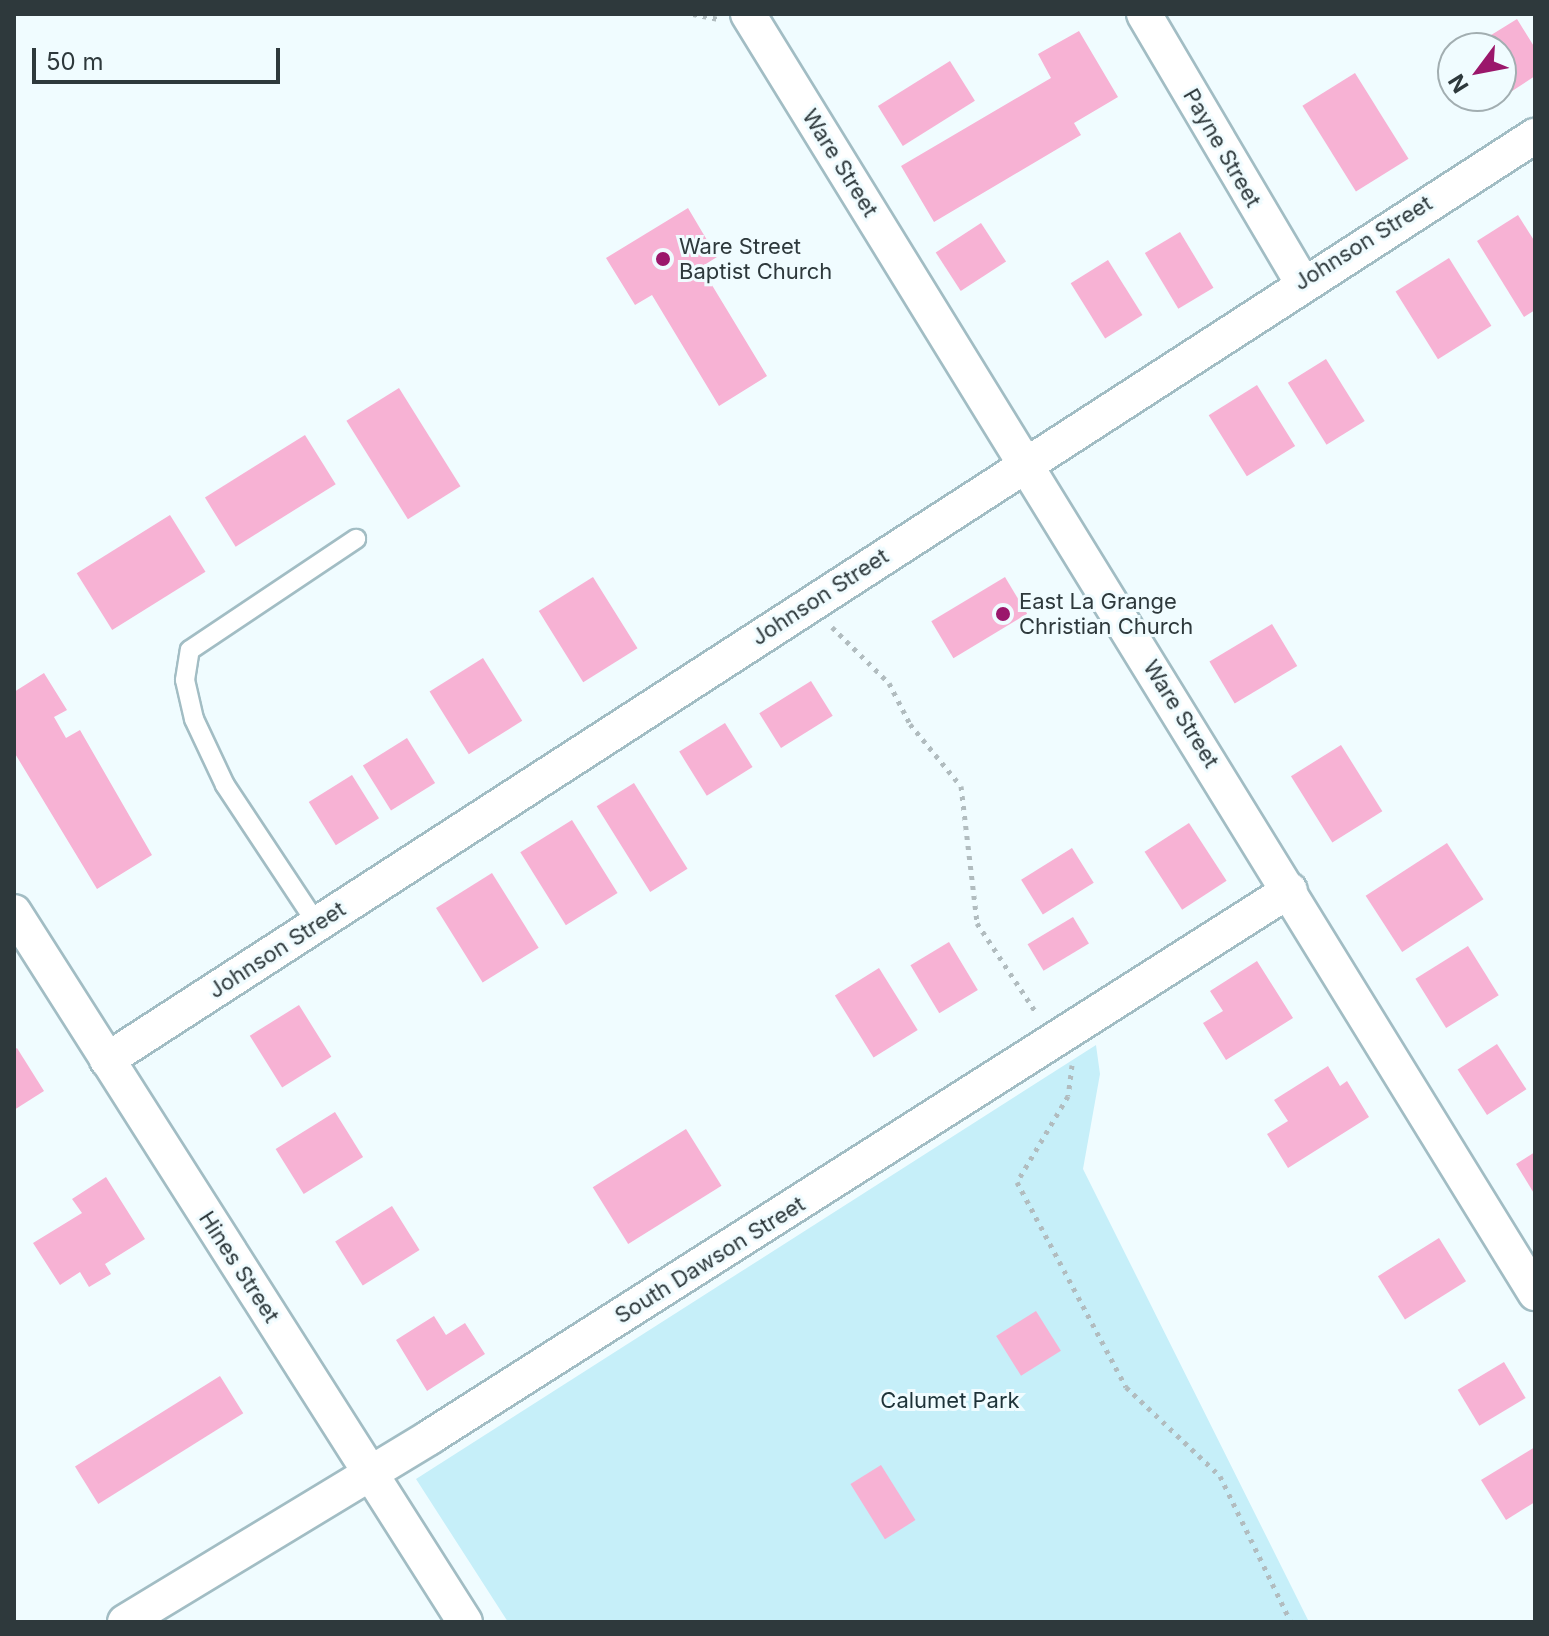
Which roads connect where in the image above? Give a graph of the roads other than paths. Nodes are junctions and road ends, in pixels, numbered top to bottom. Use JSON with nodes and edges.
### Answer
{"nodes":[{"id":1,"x":748,"y":14,"type":"edge"},
{"id":2,"x":1144,"y":14,"type":"edge"},
{"id":3,"x":1535,"y":136,"type":"edge"},
{"id":4,"x":1301,"y":281,"type":"junction"},
{"id":5,"x":1027,"y":464,"type":"junction"},
{"id":6,"x":356,"y":539,"type":"dead end"},
{"id":7,"x":1290,"y":890,"type":"junction"},
{"id":8,"x":14,"y":912,"type":"edge"},
{"id":9,"x":317,"y":924,"type":"junction"},
{"id":10,"x":107,"y":1060,"type":"junction"},
{"id":11,"x":1535,"y":1293,"type":"edge"},
{"id":12,"x":369,"y":1471,"type":"junction"},
{"id":13,"x":125,"y":1622,"type":"edge"},
{"id":14,"x":465,"y":1622,"type":"edge"}],
"edges":[{"from":1,"to":5,"type":"street","name":"Ware Street"},
{"from":2,"to":4,"type":"street","name":"Payne Street"},
{"from":3,"to":4,"type":"street","name":"Johnson Street"},
{"from":4,"to":5,"type":"street","name":"Johnson Street"},
{"from":5,"to":7,"type":"street","name":"Ware Street"},
{"from":5,"to":9,"type":"street","name":"Johnson Street"},
{"from":6,"to":9,"type":"lane"},
{"from":7,"to":11,"type":"street","name":"Ware Street"},
{"from":7,"to":12,"type":"street","name":"South Dawson Street"},
{"from":8,"to":10,"type":"street","name":"Hines Street"},
{"from":9,"to":10,"type":"street","name":"Johnson Street"},
{"from":10,"to":12,"type":"street","name":"Hines Street"},
{"from":12,"to":13,"type":"street","name":"South Dawson Street"},
{"from":12,"to":14,"type":"street","name":"Hines Street"}]}
